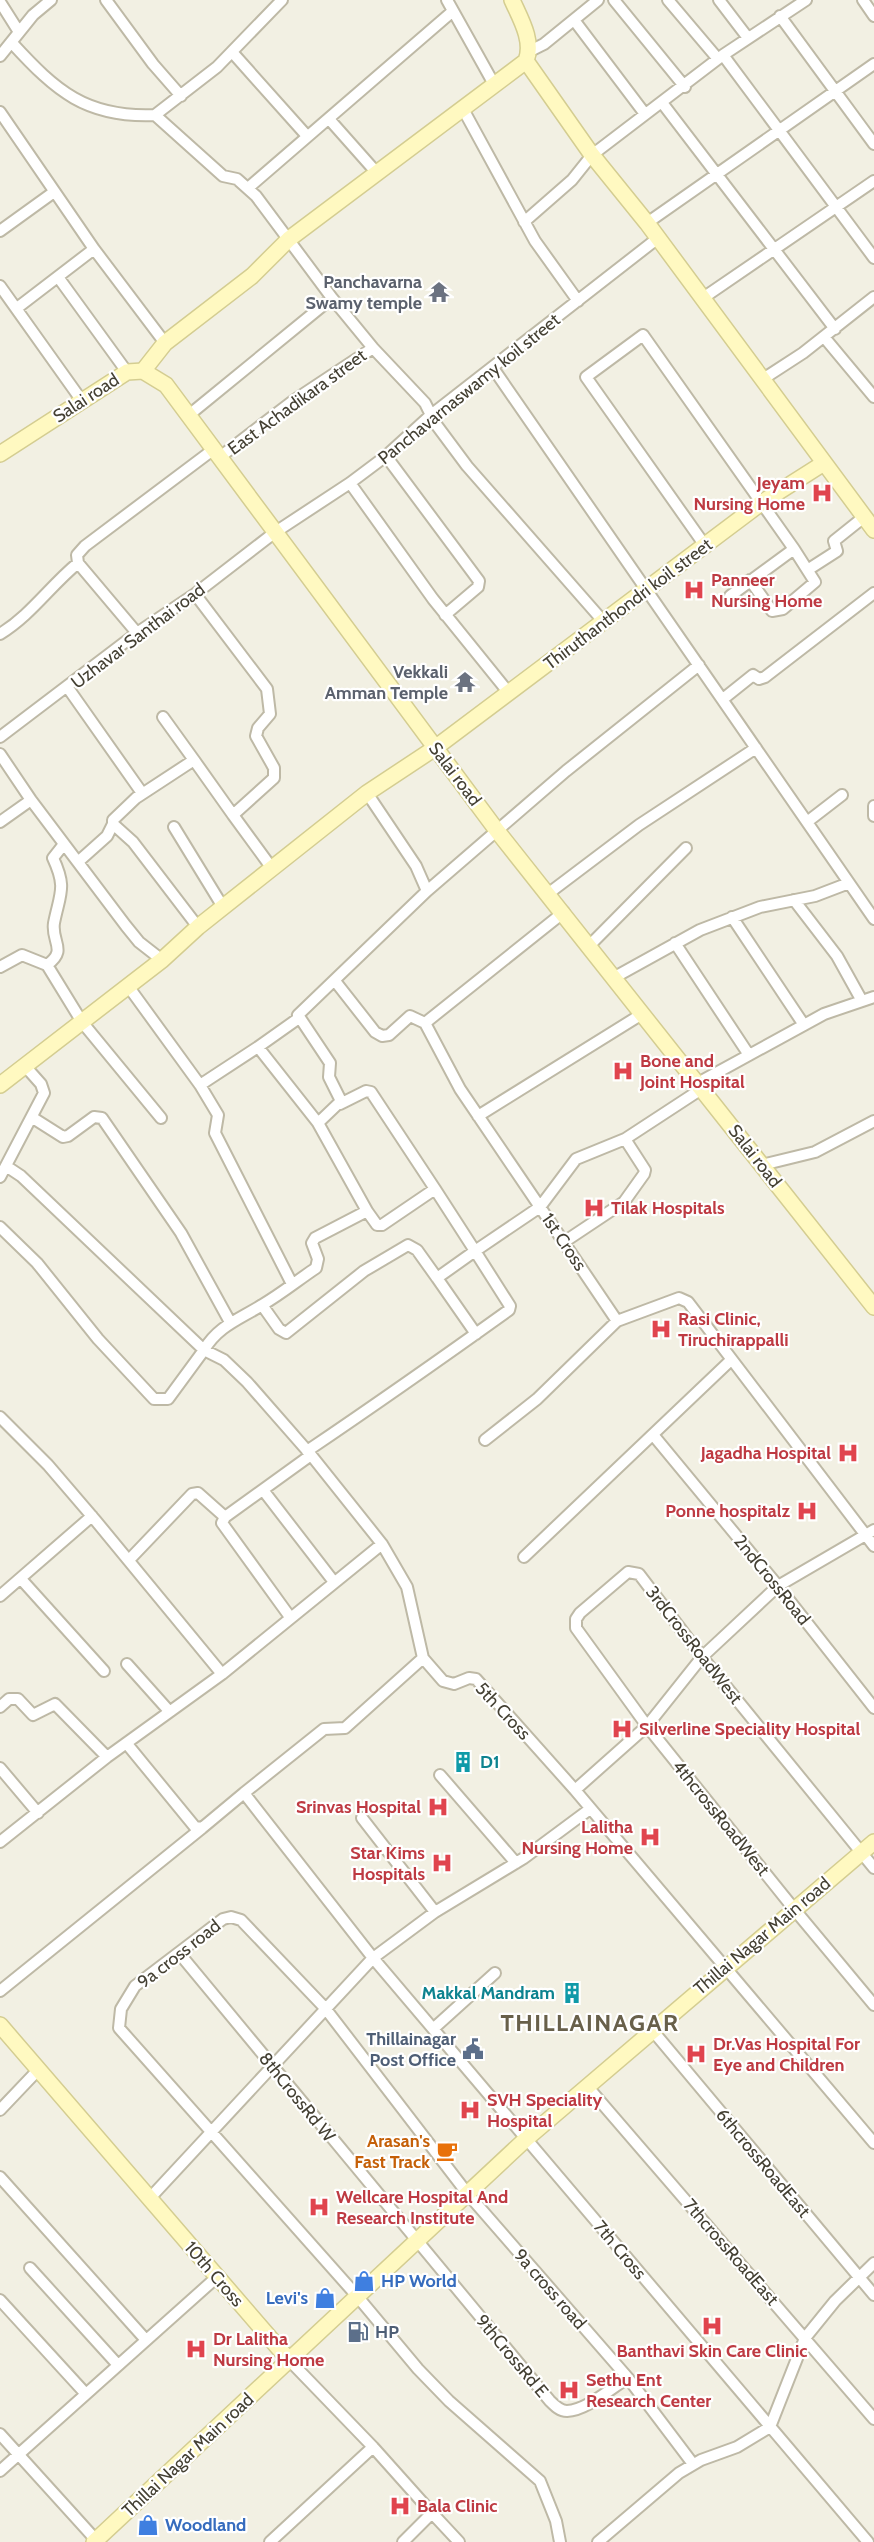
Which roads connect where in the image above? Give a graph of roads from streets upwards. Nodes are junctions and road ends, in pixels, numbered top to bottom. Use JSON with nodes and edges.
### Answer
{"nodes":[{"id":1,"x":51,"y":0,"type":"edge"},
{"id":2,"x":106,"y":0,"type":"edge"},
{"id":3,"x":282,"y":0,"type":"edge"},
{"id":4,"x":447,"y":0,"type":"edge"},
{"id":5,"x":512,"y":0,"type":"edge"},
{"id":6,"x":598,"y":0,"type":"edge"},
{"id":7,"x":614,"y":0,"type":"edge"},
{"id":8,"x":668,"y":0,"type":"edge"},
{"id":9,"x":719,"y":0,"type":"edge"},
{"id":10,"x":807,"y":0,"type":"edge"},
{"id":11,"x":864,"y":0,"type":"edge"},
{"id":12,"x":0,"y":2,"type":"edge"},
{"id":13,"x":789,"y":5,"type":"edge"},
{"id":14,"x":453,"y":11,"type":"junction"},
{"id":15,"x":874,"y":15,"type":"edge"},
{"id":16,"x":780,"y":16,"type":"junction"},
{"id":17,"x":574,"y":20,"type":"junction"},
{"id":18,"x":19,"y":32,"type":"junction"},
{"id":19,"x":748,"y":38,"type":"junction"},
{"id":20,"x":12,"y":43,"type":"junction"},
{"id":21,"x":232,"y":52,"type":"junction"},
{"id":22,"x":0,"y":56,"type":"edge"},
{"id":23,"x":528,"y":56,"type":"junction"},
{"id":24,"x":720,"y":57,"type":"junction"},
{"id":25,"x":874,"y":64,"type":"edge"},
{"id":26,"x":495,"y":86,"type":"junction"},
{"id":27,"x":685,"y":87,"type":"junction"},
{"id":28,"x":835,"y":91,"type":"junction"},
{"id":29,"x":181,"y":96,"type":"junction"},
{"id":30,"x":663,"y":104,"type":"junction"},
{"id":31,"x":463,"y":109,"type":"junction"},
{"id":32,"x":0,"y":112,"type":"edge"},
{"id":33,"x":645,"y":114,"type":"junction"},
{"id":34,"x":155,"y":116,"type":"junction"},
{"id":35,"x":329,"y":119,"type":"junction"},
{"id":36,"x":779,"y":130,"type":"junction"},
{"id":37,"x":307,"y":136,"type":"junction"},
{"id":38,"x":874,"y":144,"type":"edge"},
{"id":39,"x":592,"y":155,"type":"junction"},
{"id":40,"x":376,"y":172,"type":"junction"},
{"id":41,"x":716,"y":174,"type":"junction"},
{"id":42,"x":874,"y":182,"type":"edge"},
{"id":43,"x":248,"y":188,"type":"junction"},
{"id":44,"x":54,"y":192,"type":"junction"},
{"id":45,"x":837,"y":208,"type":"junction"},
{"id":46,"x":524,"y":222,"type":"junction"},
{"id":47,"x":647,"y":223,"type":"junction"},
{"id":48,"x":0,"y":231,"type":"edge"},
{"id":49,"x":289,"y":238,"type":"junction"},
{"id":50,"x":658,"y":238,"type":"junction"},
{"id":51,"x":94,"y":249,"type":"junction"},
{"id":52,"x":774,"y":249,"type":"junction"},
{"id":53,"x":874,"y":258,"type":"edge"},
{"id":54,"x":58,"y":277,"type":"junction"},
{"id":55,"x":0,"y":286,"type":"edge"},
{"id":56,"x":874,"y":297,"type":"edge"},
{"id":57,"x":332,"y":298,"type":"junction"},
{"id":58,"x":703,"y":298,"type":"junction"},
{"id":59,"x":578,"y":301,"type":"junction"},
{"id":60,"x":17,"y":309,"type":"junction"},
{"id":61,"x":835,"y":329,"type":"junction"},
{"id":62,"x":824,"y":337,"type":"junction"},
{"id":63,"x":165,"y":343,"type":"junction"},
{"id":64,"x":373,"y":348,"type":"junction"},
{"id":65,"x":493,"y":368,"type":"junction"},
{"id":66,"x":143,"y":371,"type":"junction"},
{"id":67,"x":127,"y":372,"type":"junction"},
{"id":68,"x":763,"y":379,"type":"junction"},
{"id":69,"x":874,"y":397,"type":"edge"},
{"id":70,"x":82,"y":401,"type":"junction"},
{"id":71,"x":431,"y":415,"type":"junction"},
{"id":72,"x":189,"y":416,"type":"junction"},
{"id":73,"x":217,"y":453,"type":"junction"},
{"id":74,"x":0,"y":454,"type":"edge"},
{"id":75,"x":386,"y":456,"type":"junction"},
{"id":76,"x":824,"y":463,"type":"junction"},
{"id":77,"x":350,"y":483,"type":"junction"},
{"id":78,"x":761,"y":503,"type":"junction"},
{"id":79,"x":864,"y":517,"type":"junction"},
{"id":80,"x":874,"y":530,"type":"edge"},
{"id":81,"x":274,"y":533,"type":"junction"},
{"id":82,"x":706,"y":547,"type":"junction"},
{"id":83,"x":794,"y":549,"type":"junction"},
{"id":84,"x":78,"y":564,"type":"junction"},
{"id":85,"x":809,"y":569,"type":"junction"},
{"id":86,"x":750,"y":580,"type":"junction"},
{"id":87,"x":646,"y":589,"type":"junction"},
{"id":88,"x":874,"y":593,"type":"edge"},
{"id":89,"x":195,"y":594,"type":"junction"},
{"id":90,"x":730,"y":596,"type":"dead end"},
{"id":91,"x":445,"y":615,"type":"junction"},
{"id":92,"x":603,"y":621,"type":"junction"},
{"id":93,"x":137,"y":633,"type":"junction"},
{"id":94,"x":0,"y":634,"type":"edge"},
{"id":95,"x":699,"y":666,"type":"junction"},
{"id":96,"x":68,"y":688,"type":"junction"},
{"id":97,"x":509,"y":693,"type":"junction"},
{"id":98,"x":723,"y":699,"type":"junction"},
{"id":99,"x":163,"y":717,"type":"dead end"},
{"id":100,"x":0,"y":737,"type":"edge"},
{"id":101,"x":435,"y":748,"type":"junction"},
{"id":102,"x":756,"y":748,"type":"junction"},
{"id":103,"x":0,"y":754,"type":"edge"},
{"id":104,"x":194,"y":760,"type":"junction"},
{"id":105,"x":367,"y":793,"type":"junction"},
{"id":106,"x":142,"y":794,"type":"junction"},
{"id":107,"x":842,"y":795,"type":"dead end"},
{"id":108,"x":31,"y":800,"type":"junction"},
{"id":109,"x":874,"y":806,"type":"edge"},
{"id":110,"x":233,"y":815,"type":"junction"},
{"id":111,"x":874,"y":816,"type":"edge"},
{"id":112,"x":0,"y":822,"type":"edge"},
{"id":113,"x":807,"y":822,"type":"junction"},
{"id":114,"x":113,"y":824,"type":"junction"},
{"id":115,"x":174,"y":826,"type":"dead end"},
{"id":116,"x":498,"y":832,"type":"junction"},
{"id":117,"x":64,"y":843,"type":"junction"},
{"id":118,"x":686,"y":848,"type":"dead end"},
{"id":119,"x":79,"y":861,"type":"junction"},
{"id":120,"x":272,"y":867,"type":"junction"},
{"id":121,"x":849,"y":883,"type":"junction"},
{"id":122,"x":427,"y":891,"type":"junction"},
{"id":123,"x":549,"y":893,"type":"junction"},
{"id":124,"x":794,"y":900,"type":"junction"},
{"id":125,"x":223,"y":907,"type":"junction"},
{"id":126,"x":872,"y":911,"type":"edge"},
{"id":127,"x":564,"y":912,"type":"junction"},
{"id":128,"x":732,"y":917,"type":"junction"},
{"id":129,"x":198,"y":927,"type":"junction"},
{"id":130,"x":675,"y":944,"type":"junction"},
{"id":131,"x":590,"y":945,"type":"junction"},
{"id":132,"x":162,"y":960,"type":"junction"},
{"id":133,"x":47,"y":965,"type":"junction"},
{"id":134,"x":0,"y":967,"type":"edge"},
{"id":135,"x":615,"y":977,"type":"junction"},
{"id":136,"x":335,"y":981,"type":"junction"},
{"id":137,"x":128,"y":986,"type":"junction"},
{"id":138,"x":874,"y":997,"type":"edge"},
{"id":139,"x":862,"y":1001,"type":"junction"},
{"id":140,"x":642,"y":1014,"type":"junction"},
{"id":141,"x":299,"y":1018,"type":"junction"},
{"id":142,"x":82,"y":1022,"type":"junction"},
{"id":143,"x":425,"y":1023,"type":"junction"},
{"id":144,"x":804,"y":1024,"type":"junction"},
{"id":145,"x":258,"y":1047,"type":"junction"},
{"id":146,"x":749,"y":1055,"type":"junction"},
{"id":147,"x":25,"y":1066,"type":"junction"},
{"id":148,"x":1,"y":1083,"type":"edge"},
{"id":149,"x":200,"y":1085,"type":"junction"},
{"id":150,"x":700,"y":1085,"type":"junction"},
{"id":151,"x":340,"y":1104,"type":"junction"},
{"id":152,"x":478,"y":1116,"type":"junction"},
{"id":153,"x":33,"y":1118,"type":"junction"},
{"id":154,"x":160,"y":1118,"type":"dead end"},
{"id":155,"x":874,"y":1121,"type":"edge"},
{"id":156,"x":318,"y":1123,"type":"junction"},
{"id":157,"x":625,"y":1139,"type":"junction"},
{"id":158,"x":762,"y":1165,"type":"junction"},
{"id":159,"x":6,"y":1166,"type":"junction"},
{"id":160,"x":0,"y":1177,"type":"edge"},
{"id":161,"x":435,"y":1189,"type":"junction"},
{"id":162,"x":540,"y":1207,"type":"junction"},
{"id":163,"x":368,"y":1211,"type":"junction"},
{"id":164,"x":0,"y":1227,"type":"edge"},
{"id":165,"x":564,"y":1242,"type":"junction"},
{"id":166,"x":475,"y":1251,"type":"junction"},
{"id":167,"x":437,"y":1278,"type":"junction"},
{"id":168,"x":292,"y":1284,"type":"junction"},
{"id":169,"x":262,"y":1305,"type":"junction"},
{"id":170,"x":874,"y":1307,"type":"edge"},
{"id":171,"x":617,"y":1321,"type":"junction"},
{"id":172,"x":230,"y":1322,"type":"junction"},
{"id":173,"x":476,"y":1334,"type":"junction"},
{"id":174,"x":204,"y":1350,"type":"junction"},
{"id":175,"x":731,"y":1360,"type":"junction"},
{"id":176,"x":0,"y":1417,"type":"edge"},
{"id":177,"x":654,"y":1436,"type":"junction"},
{"id":178,"x":485,"y":1440,"type":"dead end"},
{"id":179,"x":309,"y":1453,"type":"junction"},
{"id":180,"x":263,"y":1490,"type":"junction"},
{"id":181,"x":92,"y":1516,"type":"junction"},
{"id":182,"x":225,"y":1517,"type":"junction"},
{"id":183,"x":870,"y":1533,"type":"edge"},
{"id":184,"x":382,"y":1544,"type":"junction"},
{"id":185,"x":874,"y":1546,"type":"edge"},
{"id":186,"x":524,"y":1557,"type":"dead end"},
{"id":187,"x":129,"y":1560,"type":"junction"},
{"id":188,"x":21,"y":1579,"type":"junction"},
{"id":189,"x":334,"y":1582,"type":"junction"},
{"id":190,"x":778,"y":1586,"type":"junction"},
{"id":191,"x":0,"y":1596,"type":"edge"},
{"id":192,"x":290,"y":1617,"type":"junction"},
{"id":193,"x":702,"y":1657,"type":"junction"},
{"id":194,"x":423,"y":1658,"type":"junction"},
{"id":195,"x":127,"y":1664,"type":"dead end"},
{"id":196,"x":104,"y":1671,"type":"dead end"},
{"id":197,"x":222,"y":1674,"type":"junction"},
{"id":198,"x":0,"y":1707,"type":"edge"},
{"id":199,"x":874,"y":1708,"type":"edge"},
{"id":200,"x":169,"y":1711,"type":"junction"},
{"id":201,"x":647,"y":1726,"type":"junction"},
{"id":202,"x":127,"y":1744,"type":"junction"},
{"id":203,"x":107,"y":1757,"type":"junction"},
{"id":204,"x":0,"y":1768,"type":"edge"},
{"id":205,"x":440,"y":1775,"type":"dead end"},
{"id":206,"x":576,"y":1790,"type":"junction"},
{"id":207,"x":244,"y":1793,"type":"junction"},
{"id":208,"x":590,"y":1809,"type":"junction"},
{"id":209,"x":38,"y":1813,"type":"junction"},
{"id":210,"x":362,"y":1818,"type":"dead end"},
{"id":211,"x":202,"y":1828,"type":"junction"},
{"id":212,"x":0,"y":1842,"type":"edge"},
{"id":213,"x":874,"y":1842,"type":"edge"},
{"id":214,"x":861,"y":1853,"type":"junction"},
{"id":215,"x":516,"y":1863,"type":"junction"},
{"id":216,"x":874,"y":1868,"type":"edge"},
{"id":217,"x":794,"y":1910,"type":"junction"},
{"id":218,"x":435,"y":1912,"type":"junction"},
{"id":219,"x":179,"y":1953,"type":"junction"},
{"id":220,"x":373,"y":1958,"type":"junction"},
{"id":221,"x":724,"y":1968,"type":"junction"},
{"id":222,"x":495,"y":1973,"type":"dead end"},
{"id":223,"x":0,"y":1991,"type":"edge"},
{"id":224,"x":874,"y":2005,"type":"edge"},
{"id":225,"x":325,"y":2008,"type":"junction"},
{"id":226,"x":0,"y":2025,"type":"edge"},
{"id":227,"x":433,"y":2029,"type":"junction"},
{"id":228,"x":653,"y":2031,"type":"junction"},
{"id":229,"x":272,"y":2066,"type":"junction"},
{"id":230,"x":39,"y":2069,"type":"junction"},
{"id":231,"x":587,"y":2086,"type":"junction"},
{"id":232,"x":0,"y":2110,"type":"edge"},
{"id":233,"x":211,"y":2132,"type":"junction"},
{"id":234,"x":526,"y":2139,"type":"junction"},
{"id":235,"x":874,"y":2143,"type":"edge"},
{"id":236,"x":0,"y":2177,"type":"edge"},
{"id":237,"x":467,"y":2193,"type":"junction"},
{"id":238,"x":150,"y":2198,"type":"junction"},
{"id":239,"x":416,"y":2241,"type":"junction"},
{"id":240,"x":874,"y":2263,"type":"edge"},
{"id":241,"x":30,"y":2268,"type":"dead end"},
{"id":242,"x":217,"y":2277,"type":"junction"},
{"id":243,"x":859,"y":2277,"type":"junction"},
{"id":244,"x":874,"y":2295,"type":"edge"},
{"id":245,"x":357,"y":2296,"type":"junction"},
{"id":246,"x":0,"y":2300,"type":"edge"},
{"id":247,"x":805,"y":2338,"type":"junction"},
{"id":248,"x":146,"y":2340,"type":"junction"},
{"id":249,"x":289,"y":2360,"type":"junction"},
{"id":250,"x":118,"y":2365,"type":"junction"},
{"id":251,"x":628,"y":2378,"type":"junction"},
{"id":252,"x":86,"y":2394,"type":"junction"},
{"id":253,"x":874,"y":2419,"type":"edge"},
{"id":254,"x":770,"y":2427,"type":"junction"},
{"id":255,"x":0,"y":2434,"type":"edge"},
{"id":256,"x":373,"y":2447,"type":"junction"},
{"id":257,"x":18,"y":2454,"type":"junction"},
{"id":258,"x":693,"y":2464,"type":"junction"},
{"id":259,"x":0,"y":2471,"type":"edge"},
{"id":260,"x":432,"y":2513,"type":"junction"},
{"id":261,"x":100,"y":2540,"type":"edge"},
{"id":262,"x":270,"y":2542,"type":"edge"},
{"id":263,"x":403,"y":2542,"type":"edge"},
{"id":264,"x":459,"y":2542,"type":"edge"},
{"id":265,"x":560,"y":2542,"type":"edge"},
{"id":266,"x":598,"y":2542,"type":"edge"},
{"id":267,"x":868,"y":2542,"type":"edge"}],
"edges":[{"from":1,"to":18,"type":"street"},
{"from":2,"to":29,"type":"street"},
{"from":3,"to":21,"type":"street"},
{"from":4,"to":14,"type":"street"},
{"from":5,"to":23,"type":"street"},
{"from":6,"to":17,"type":"street"},
{"from":7,"to":27,"type":"street"},
{"from":8,"to":24,"type":"street"},
{"from":9,"to":19,"type":"street"},
{"from":10,"to":13,"type":"street"},
{"from":11,"to":15,"type":"street"},
{"from":12,"to":18,"type":"street"},
{"from":13,"to":16,"type":"street"},
{"from":14,"to":26,"type":"street"},
{"from":14,"to":35,"type":"street"},
{"from":16,"to":19,"type":"street"},
{"from":16,"to":28,"type":"street"},
{"from":17,"to":23,"type":"street"},
{"from":17,"to":33,"type":"street"},
{"from":18,"to":20,"type":"street"},
{"from":19,"to":24,"type":"street"},
{"from":20,"to":22,"type":"street"},
{"from":20,"to":34,"type":"street"},
{"from":21,"to":29,"type":"street"},
{"from":21,"to":37,"type":"street"},
{"from":23,"to":26,"type":"street"},
{"from":23,"to":39,"type":"street"},
{"from":24,"to":27,"type":"street"},
{"from":24,"to":36,"type":"street"},
{"from":25,"to":28,"type":"street"},
{"from":26,"to":31,"type":"street"},
{"from":27,"to":30,"type":"street"},
{"from":28,"to":36,"type":"street"},
{"from":28,"to":38,"type":"street"},
{"from":29,"to":34,"type":"street"},
{"from":30,"to":33,"type":"street"},
{"from":30,"to":41,"type":"street"},
{"from":31,"to":40,"type":"street"},
{"from":31,"to":46,"type":"street"},
{"from":32,"to":44,"type":"street"},
{"from":33,"to":39,"type":"street"},
{"from":34,"to":43,"type":"street"},
{"from":35,"to":37,"type":"street"},
{"from":35,"to":40,"type":"street"},
{"from":36,"to":41,"type":"street"},
{"from":36,"to":45,"type":"street"},
{"from":37,"to":43,"type":"street"},
{"from":39,"to":46,"type":"street"},
{"from":39,"to":47,"type":"street"},
{"from":40,"to":49,"type":"street"},
{"from":41,"to":47,"type":"street"},
{"from":41,"to":52,"type":"street"},
{"from":42,"to":45,"type":"street"},
{"from":43,"to":49,"type":"street"},
{"from":44,"to":48,"type":"street"},
{"from":44,"to":51,"type":"street"},
{"from":45,"to":52,"type":"street"},
{"from":45,"to":53,"type":"street"},
{"from":46,"to":59,"type":"street"},
{"from":47,"to":50,"type":"street"},
{"from":49,"to":57,"type":"street"},
{"from":49,"to":63,"type":"street"},
{"from":50,"to":58,"type":"street"},
{"from":50,"to":59,"type":"street","name":"Panchavarnaswamy koil street"},
{"from":51,"to":54,"type":"street"},
{"from":51,"to":63,"type":"street"},
{"from":52,"to":58,"type":"street"},
{"from":52,"to":61,"type":"street"},
{"from":54,"to":60,"type":"street"},
{"from":54,"to":67,"type":"street"},
{"from":55,"to":60,"type":"street"},
{"from":56,"to":61,"type":"street"},
{"from":57,"to":64,"type":"street"},
{"from":57,"to":72,"type":"street"},
{"from":58,"to":68,"type":"street"},
{"from":59,"to":65,"type":"street","name":"Panchavarnaswamy koil street"},
{"from":60,"to":70,"type":"street"},
{"from":61,"to":62,"type":"street"},
{"from":62,"to":68,"type":"street"},
{"from":62,"to":69,"type":"street"},
{"from":63,"to":66,"type":"street"},
{"from":64,"to":71,"type":"street"},
{"from":64,"to":73,"type":"street","name":"East Achadikara street"},
{"from":65,"to":71,"type":"street","name":"Panchavarnaswamy koil street"},
{"from":65,"to":87,"type":"street"},
{"from":66,"to":67,"type":"street","name":"Salai road"},
{"from":66,"to":72,"type":"street","name":"Salai road"},
{"from":67,"to":70,"type":"street","name":"Salai road"},
{"from":68,"to":76,"type":"street"},
{"from":70,"to":74,"type":"street","name":"Salai road"},
{"from":71,"to":75,"type":"street","name":"Panchavarnaswamy koil street"},
{"from":71,"to":92,"type":"street"},
{"from":72,"to":73,"type":"street","name":"Salai road"},
{"from":73,"to":81,"type":"street","name":"Salai road"},
{"from":73,"to":84,"type":"street","name":"East Achadikara street"},
{"from":75,"to":77,"type":"street","name":"Panchavarnaswamy koil street"},
{"from":75,"to":91,"type":"street"},
{"from":76,"to":78,"type":"street","name":"Thiruthanthondri koil street"},
{"from":76,"to":79,"type":"street"},
{"from":77,"to":81,"type":"street","name":"Panchavarnaswamy koil street"},
{"from":77,"to":91,"type":"street"},
{"from":78,"to":82,"type":"street","name":"Thiruthanthondri koil street"},
{"from":78,"to":82,"type":"street"},
{"from":78,"to":83,"type":"street"},
{"from":79,"to":80,"type":"street"},
{"from":79,"to":85,"type":"street"},
{"from":81,"to":89,"type":"street","name":"Uzhavar Santhai road"},
{"from":81,"to":101,"type":"street","name":"Salai road"},
{"from":82,"to":87,"type":"street","name":"Thiruthanthondri koil street"},
{"from":83,"to":85,"type":"street"},
{"from":83,"to":86,"type":"street"},
{"from":84,"to":93,"type":"street"},
{"from":84,"to":94,"type":"street","name":"East Achadikara street"},
{"from":85,"to":86,"type":"street"},
{"from":86,"to":90,"type":"street"},
{"from":87,"to":92,"type":"street","name":"Thiruthanthondri koil street"},
{"from":87,"to":95,"type":"street"},
{"from":88,"to":98,"type":"street"},
{"from":89,"to":93,"type":"street","name":"Uzhavar Santhai road"},
{"from":89,"to":110,"type":"street"},
{"from":91,"to":97,"type":"street"},
{"from":92,"to":97,"type":"street","name":"Thiruthanthondri koil street"},
{"from":93,"to":96,"type":"street","name":"Uzhavar Santhai road"},
{"from":95,"to":98,"type":"street"},
{"from":95,"to":116,"type":"street"},
{"from":96,"to":100,"type":"street","name":"Uzhavar Santhai road"},
{"from":96,"to":106,"type":"street"},
{"from":97,"to":101,"type":"street","name":"Thiruthanthondri koil street"},
{"from":98,"to":102,"type":"street"},
{"from":99,"to":104,"type":"street"},
{"from":101,"to":105,"type":"street","name":"Thiruthanthondri koil street"},
{"from":101,"to":116,"type":"street","name":"Salai road"},
{"from":102,"to":113,"type":"street"},
{"from":102,"to":123,"type":"street"},
{"from":103,"to":108,"type":"street"},
{"from":104,"to":106,"type":"street"},
{"from":104,"to":110,"type":"street"},
{"from":105,"to":120,"type":"street","name":"Thiruthanthondri koil street"},
{"from":105,"to":122,"type":"street"},
{"from":106,"to":114,"type":"street"},
{"from":107,"to":113,"type":"street"},
{"from":108,"to":112,"type":"street"},
{"from":108,"to":117,"type":"street"},
{"from":109,"to":111,"type":"street"},
{"from":110,"to":120,"type":"street"},
{"from":113,"to":121,"type":"street"},
{"from":114,"to":119,"type":"street"},
{"from":114,"to":129,"type":"street"},
{"from":115,"to":125,"type":"street"},
{"from":116,"to":122,"type":"street"},
{"from":116,"to":123,"type":"street","name":"Salai road"},
{"from":117,"to":119,"type":"street"},
{"from":117,"to":133,"type":"street"},
{"from":118,"to":131,"type":"street"},
{"from":119,"to":132,"type":"street"},
{"from":120,"to":125,"type":"street","name":"Thiruthanthondri koil street"},
{"from":121,"to":124,"type":"street"},
{"from":121,"to":126,"type":"street"},
{"from":122,"to":136,"type":"street"},
{"from":123,"to":127,"type":"street","name":"Salai road"},
{"from":124,"to":128,"type":"street"},
{"from":124,"to":139,"type":"street"},
{"from":125,"to":129,"type":"street","name":"Thiruthanthondri koil street"},
{"from":127,"to":131,"type":"street","name":"Salai road"},
{"from":127,"to":143,"type":"street"},
{"from":128,"to":130,"type":"street"},
{"from":128,"to":144,"type":"street"},
{"from":129,"to":132,"type":"street","name":"Thiruthanthondri koil street"},
{"from":130,"to":135,"type":"street"},
{"from":130,"to":146,"type":"street"},
{"from":131,"to":135,"type":"street","name":"Salai road"},
{"from":132,"to":137,"type":"street","name":"Thiruthanthondri koil street"},
{"from":133,"to":134,"type":"street"},
{"from":133,"to":142,"type":"street"},
{"from":135,"to":140,"type":"street","name":"Salai road"},
{"from":136,"to":141,"type":"street"},
{"from":136,"to":143,"type":"street"},
{"from":137,"to":142,"type":"street","name":"Thiruthanthondri koil street"},
{"from":137,"to":149,"type":"street"},
{"from":138,"to":139,"type":"street"},
{"from":139,"to":144,"type":"street"},
{"from":140,"to":150,"type":"street","name":"Salai road"},
{"from":140,"to":152,"type":"street"},
{"from":141,"to":145,"type":"street"},
{"from":141,"to":151,"type":"street"},
{"from":142,"to":147,"type":"street","name":"Thiruthanthondri koil street"},
{"from":142,"to":154,"type":"street"},
{"from":143,"to":152,"type":"street"},
{"from":144,"to":146,"type":"street"},
{"from":145,"to":149,"type":"street"},
{"from":145,"to":156,"type":"street"},
{"from":146,"to":150,"type":"street"},
{"from":147,"to":148,"type":"street","name":"Thiruthanthondri koil street"},
{"from":147,"to":153,"type":"street"},
{"from":149,"to":168,"type":"street"},
{"from":150,"to":157,"type":"street"},
{"from":150,"to":158,"type":"street","name":"Salai road"},
{"from":151,"to":156,"type":"street"},
{"from":151,"to":161,"type":"street"},
{"from":152,"to":162,"type":"street"},
{"from":153,"to":159,"type":"street"},
{"from":153,"to":172,"type":"street"},
{"from":155,"to":158,"type":"street"},
{"from":156,"to":163,"type":"street"},
{"from":157,"to":162,"type":"street"},
{"from":157,"to":165,"type":"street"},
{"from":158,"to":170,"type":"street","name":"Salai road"},
{"from":159,"to":160,"type":"street"},
{"from":159,"to":174,"type":"street","name":"5th Cross"},
{"from":161,"to":163,"type":"street"},
{"from":161,"to":166,"type":"street"},
{"from":162,"to":165,"type":"street","name":"1st Cross"},
{"from":162,"to":166,"type":"street","name":"1st Cross"},
{"from":163,"to":168,"type":"street"},
{"from":164,"to":174,"type":"street"},
{"from":165,"to":171,"type":"street","name":"1st Cross"},
{"from":166,"to":167,"type":"street","name":"1st Cross"},
{"from":166,"to":173,"type":"street"},
{"from":167,"to":169,"type":"street"},
{"from":167,"to":173,"type":"street"},
{"from":168,"to":169,"type":"street"},
{"from":169,"to":172,"type":"street"},
{"from":171,"to":175,"type":"street"},
{"from":171,"to":178,"type":"street"},
{"from":172,"to":174,"type":"street"},
{"from":173,"to":179,"type":"street"},
{"from":174,"to":179,"type":"street","name":"5th Cross"},
{"from":175,"to":177,"type":"street"},
{"from":175,"to":183,"type":"street"},
{"from":176,"to":181,"type":"street"},
{"from":177,"to":186,"type":"street"},
{"from":177,"to":190,"type":"street","name":"2ndCrossRoad"},
{"from":179,"to":180,"type":"street"},
{"from":179,"to":184,"type":"street","name":"5th Cross"},
{"from":180,"to":182,"type":"street"},
{"from":180,"to":189,"type":"street"},
{"from":181,"to":187,"type":"street"},
{"from":181,"to":188,"type":"street"},
{"from":182,"to":187,"type":"street"},
{"from":182,"to":192,"type":"street"},
{"from":183,"to":185,"type":"street"},
{"from":183,"to":190,"type":"street"},
{"from":184,"to":189,"type":"street"},
{"from":184,"to":194,"type":"street","name":"5th Cross"},
{"from":187,"to":197,"type":"street"},
{"from":188,"to":191,"type":"street"},
{"from":188,"to":196,"type":"street"},
{"from":189,"to":192,"type":"street"},
{"from":190,"to":193,"type":"street"},
{"from":190,"to":199,"type":"street","name":"2ndCrossRoad"},
{"from":192,"to":197,"type":"street"},
{"from":193,"to":201,"type":"street"},
{"from":193,"to":201,"type":"street","name":"3rdCrossRoadWest"},
{"from":193,"to":214,"type":"street","name":"3rdCrossRoadWest"},
{"from":194,"to":206,"type":"street","name":"5th Cross"},
{"from":194,"to":207,"type":"street"},
{"from":195,"to":200,"type":"street"},
{"from":197,"to":200,"type":"street"},
{"from":198,"to":203,"type":"street"},
{"from":200,"to":202,"type":"street"},
{"from":201,"to":206,"type":"street"},
{"from":201,"to":217,"type":"street","name":"4thcrossRoadWest"},
{"from":202,"to":203,"type":"street"},
{"from":202,"to":211,"type":"street"},
{"from":203,"to":209,"type":"street"},
{"from":204,"to":209,"type":"street"},
{"from":205,"to":215,"type":"street"},
{"from":206,"to":208,"type":"street","name":"5th Cross"},
{"from":207,"to":211,"type":"street"},
{"from":207,"to":220,"type":"street","name":"7th Cross"},
{"from":208,"to":215,"type":"street"},
{"from":208,"to":221,"type":"street","name":"5th Cross"},
{"from":209,"to":212,"type":"street"},
{"from":210,"to":218,"type":"street"},
{"from":211,"to":223,"type":"street"},
{"from":213,"to":214,"type":"street","name":"Thillai Nagar Main road"},
{"from":214,"to":216,"type":"street","name":"3rdCrossRoadWest"},
{"from":214,"to":217,"type":"street","name":"Thillai Nagar Main road"},
{"from":215,"to":218,"type":"street"},
{"from":217,"to":221,"type":"street","name":"Thillai Nagar Main road"},
{"from":217,"to":224,"type":"street","name":"4thcrossRoadWest"},
{"from":218,"to":220,"type":"street"},
{"from":219,"to":225,"type":"street","name":"9a cross road"},
{"from":219,"to":229,"type":"street","name":"8thCrossRd W"},
{"from":219,"to":233,"type":"street","name":"9a cross road"},
{"from":220,"to":225,"type":"street"},
{"from":220,"to":227,"type":"street","name":"7th Cross"},
{"from":221,"to":228,"type":"street","name":"Thillai Nagar Main road"},
{"from":221,"to":235,"type":"street","name":"5th Cross"},
{"from":222,"to":227,"type":"street"},
{"from":225,"to":229,"type":"street"},
{"from":225,"to":237,"type":"street","name":"9a cross road"},
{"from":226,"to":230,"type":"street","name":"10th Cross"},
{"from":227,"to":234,"type":"street","name":"7th Cross"},
{"from":228,"to":231,"type":"street","name":"Thillai Nagar Main road"},
{"from":228,"to":243,"type":"street","name":"6thcrossRoadEast"},
{"from":229,"to":233,"type":"street"},
{"from":229,"to":239,"type":"street","name":"8thCrossRd W"},
{"from":230,"to":232,"type":"street"},
{"from":230,"to":238,"type":"street","name":"10th Cross"},
{"from":231,"to":234,"type":"street","name":"Thillai Nagar Main road"},
{"from":231,"to":247,"type":"street","name":"7thcrossRoadEast"},
{"from":233,"to":238,"type":"street"},
{"from":233,"to":245,"type":"street","name":"9a cross road"},
{"from":234,"to":237,"type":"street","name":"Thillai Nagar Main road"},
{"from":234,"to":254,"type":"street","name":"7th Cross"},
{"from":236,"to":248,"type":"street"},
{"from":237,"to":239,"type":"street","name":"Thillai Nagar Main road"},
{"from":237,"to":251,"type":"street","name":"9a cross road"},
{"from":238,"to":242,"type":"street","name":"10th Cross"},
{"from":239,"to":245,"type":"street","name":"Thillai Nagar Main road"},
{"from":239,"to":251,"type":"street","name":"9thCrossRd E"},
{"from":240,"to":243,"type":"street"},
{"from":241,"to":250,"type":"street"},
{"from":242,"to":248,"type":"street"},
{"from":242,"to":249,"type":"street","name":"10th Cross"},
{"from":243,"to":244,"type":"street","name":"6thcrossRoadEast"},
{"from":243,"to":247,"type":"street"},
{"from":245,"to":249,"type":"street","name":"Thillai Nagar Main road"},
{"from":245,"to":265,"type":"street","name":"9a cross road"},
{"from":246,"to":252,"type":"street"},
{"from":247,"to":253,"type":"street","name":"7thcrossRoadEast"},
{"from":247,"to":254,"type":"street"},
{"from":248,"to":250,"type":"street"},
{"from":249,"to":256,"type":"street","name":"10th Cross"},
{"from":249,"to":261,"type":"street","name":"Thillai Nagar Main road"},
{"from":250,"to":252,"type":"street"},
{"from":251,"to":258,"type":"street","name":"9a cross road"},
{"from":252,"to":257,"type":"street"},
{"from":254,"to":258,"type":"street"},
{"from":254,"to":267,"type":"street","name":"7th Cross"},
{"from":255,"to":257,"type":"street"},
{"from":256,"to":260,"type":"street","name":"10th Cross"},
{"from":256,"to":262,"type":"street"},
{"from":257,"to":259,"type":"street"},
{"from":257,"to":261,"type":"street"},
{"from":258,"to":266,"type":"street"},
{"from":260,"to":263,"type":"street"},
{"from":260,"to":264,"type":"street","name":"10th Cross"}]}
